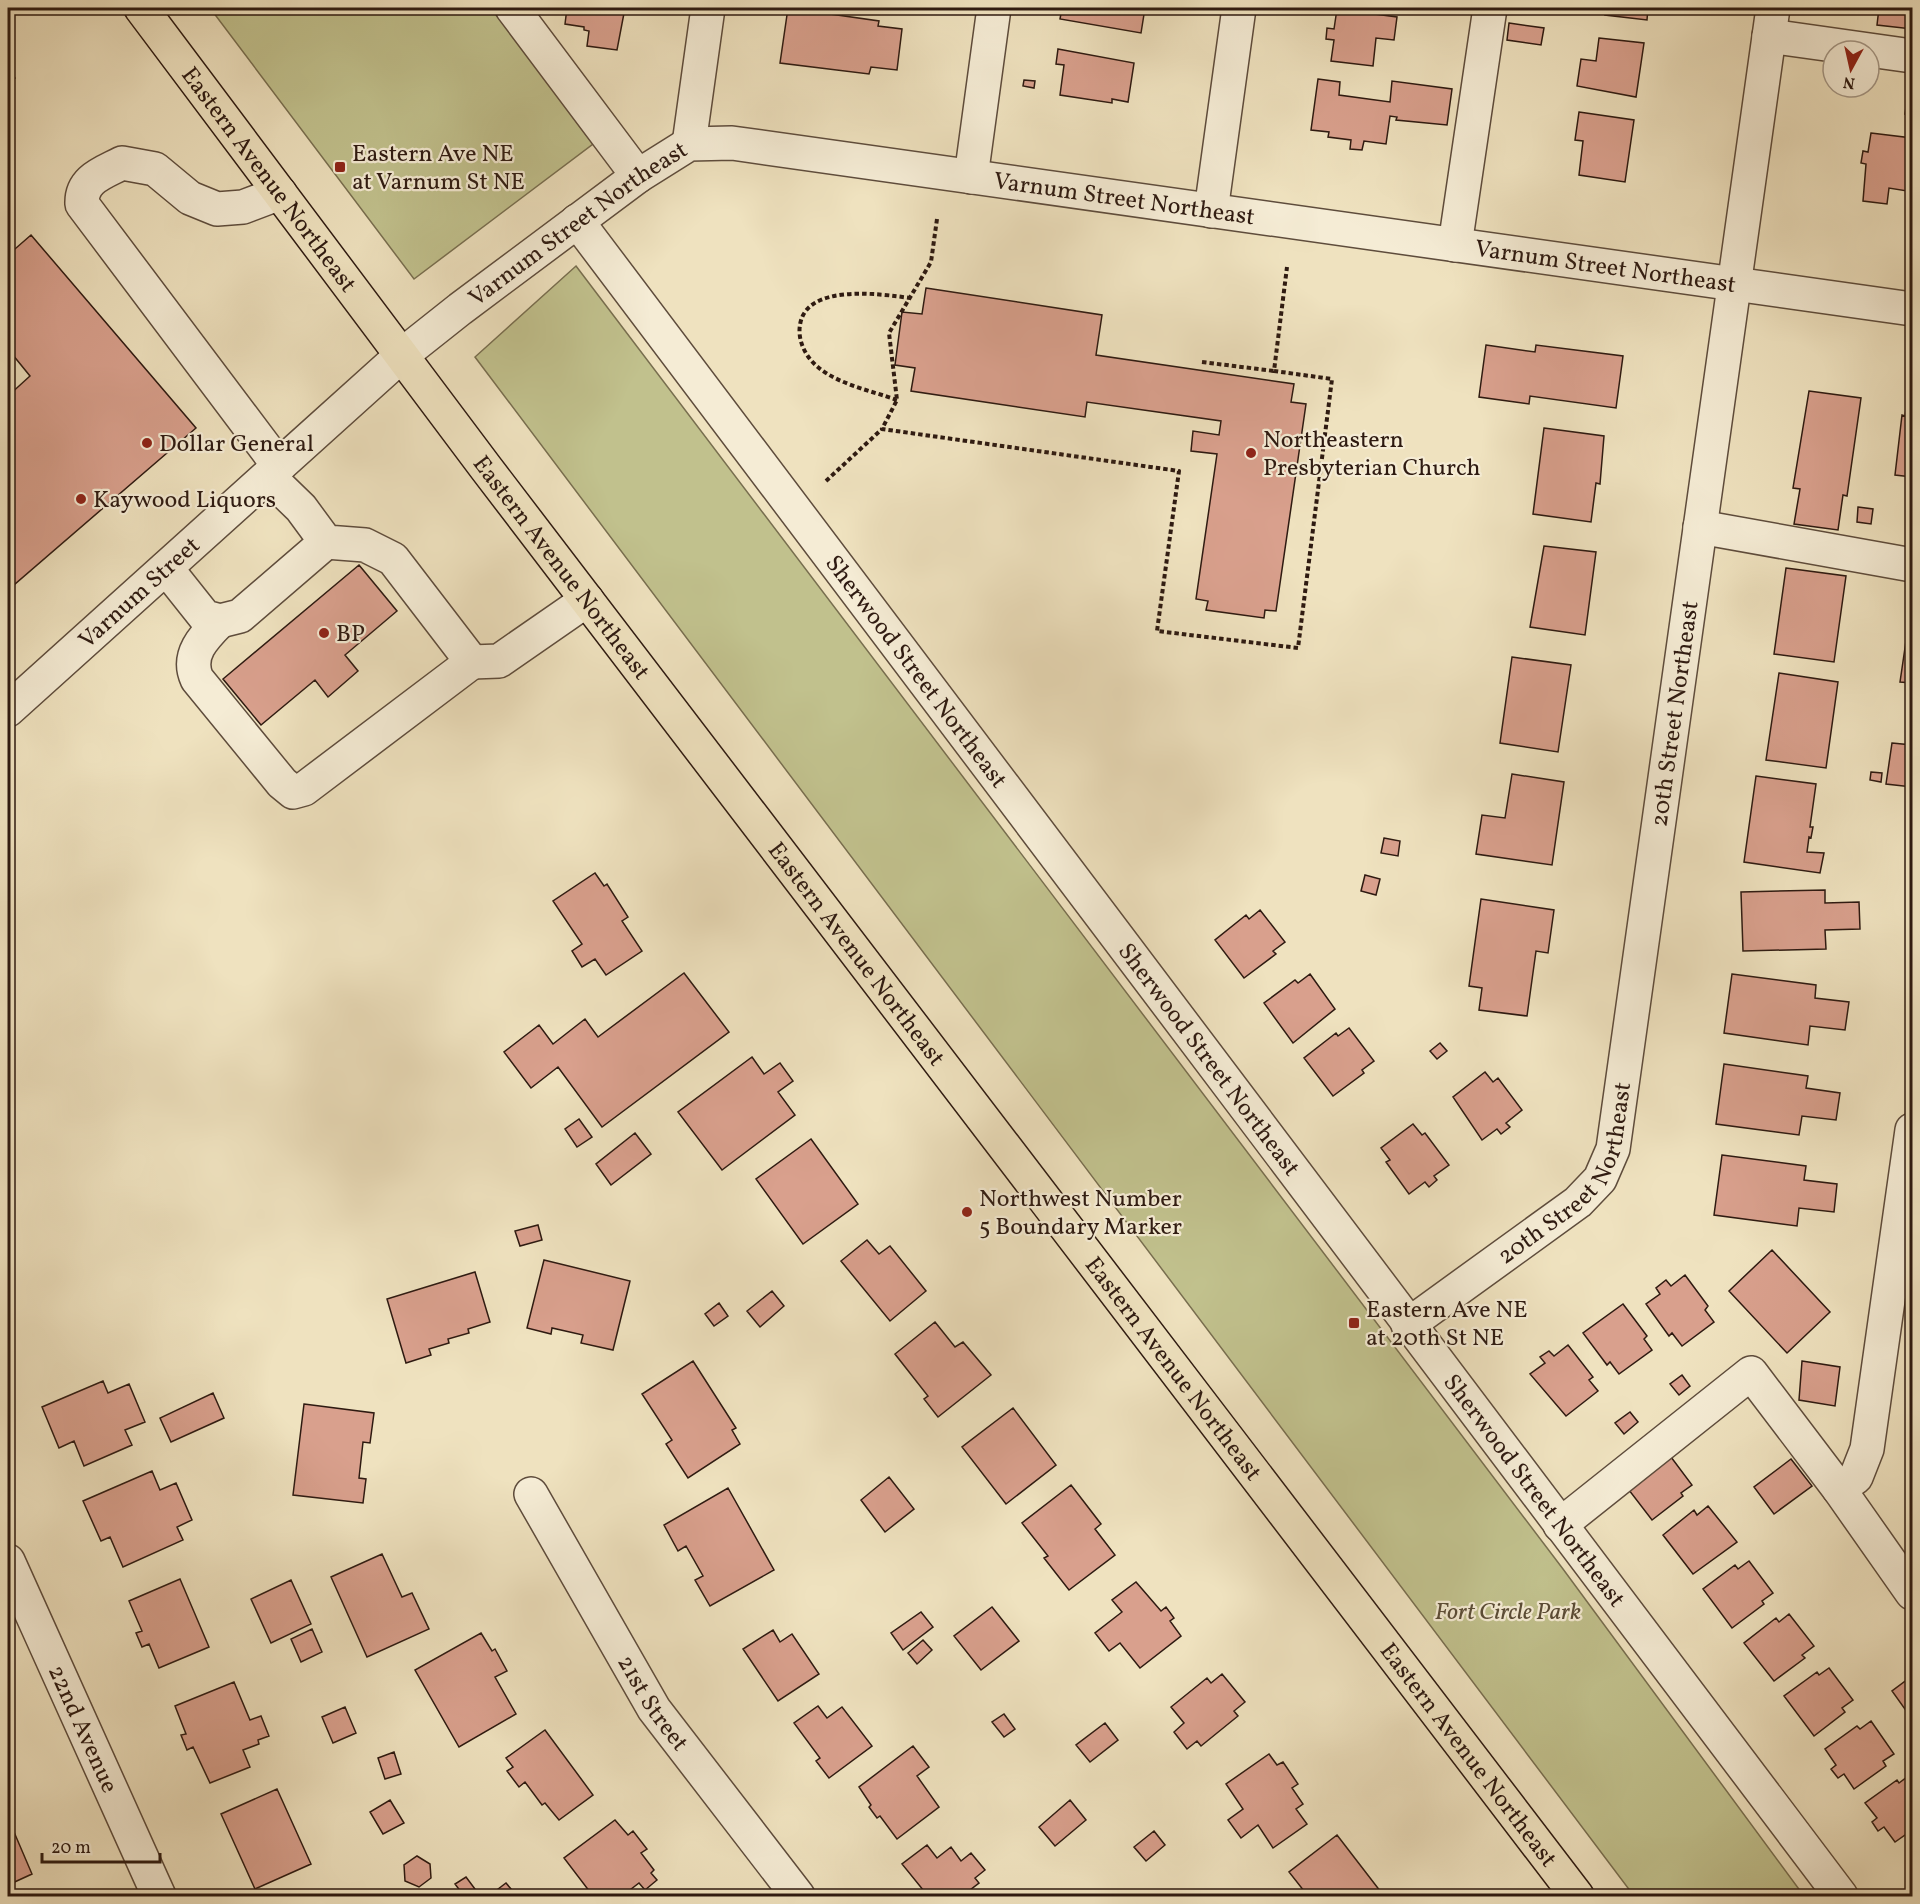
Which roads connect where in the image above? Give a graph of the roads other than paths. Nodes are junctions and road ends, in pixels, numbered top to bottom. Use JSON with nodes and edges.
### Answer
{"nodes":[{"id":1,"x":141,"y":8,"type":"edge"},
{"id":2,"x":512,"y":8,"type":"edge"},
{"id":3,"x":708,"y":8,"type":"edge"},
{"id":4,"x":994,"y":8,"type":"edge"},
{"id":5,"x":1239,"y":8,"type":"edge"},
{"id":6,"x":1490,"y":8,"type":"edge"},
{"id":7,"x":1771,"y":22,"type":"edge"},
{"id":8,"x":1912,"y":56,"type":"edge"},
{"id":9,"x":689,"y":144,"type":"junction"},
{"id":10,"x":638,"y":176,"type":"junction"},
{"id":11,"x":971,"y":177,"type":"junction"},
{"id":12,"x":280,"y":193,"type":"junction"},
{"id":13,"x":1211,"y":211,"type":"junction"},
{"id":14,"x":577,"y":221,"type":"junction"},
{"id":15,"x":1455,"y":245,"type":"junction"},
{"id":16,"x":1734,"y":285,"type":"junction"},
{"id":17,"x":1912,"y":309,"type":"edge"},
{"id":18,"x":402,"y":355,"type":"junction"},
{"id":19,"x":274,"y":471,"type":"junction"},
{"id":20,"x":1700,"y":527,"type":"junction"},
{"id":21,"x":326,"y":542,"type":"junction"},
{"id":22,"x":1912,"y":565,"type":"edge"},
{"id":23,"x":166,"y":568,"type":"junction"},
{"id":24,"x":587,"y":600,"type":"junction"},
{"id":25,"x":220,"y":621,"type":"junction"},
{"id":26,"x":472,"y":662,"type":"junction"},
{"id":27,"x":8,"y":710,"type":"edge"},
{"id":28,"x":1912,"y":1130,"type":"edge"},
{"id":29,"x":1408,"y":1325,"type":"junction"},
{"id":30,"x":1839,"y":1489,"type":"junction"},
{"id":31,"x":531,"y":1494,"type":"dead end"},
{"id":32,"x":1560,"y":1525,"type":"junction"},
{"id":33,"x":8,"y":1561,"type":"edge"},
{"id":34,"x":1912,"y":1593,"type":"edge"},
{"id":35,"x":159,"y":1896,"type":"edge"},
{"id":36,"x":798,"y":1896,"type":"edge"},
{"id":37,"x":1577,"y":1896,"type":"edge"},
{"id":38,"x":1841,"y":1896,"type":"edge"}],
"edges":[{"from":1,"to":12,"type":"main road","name":"Eastern Avenue Northeast"},
{"from":2,"to":10,"type":"street"},
{"from":3,"to":9,"type":"street"},
{"from":4,"to":11,"type":"street"},
{"from":5,"to":13,"type":"street"},
{"from":6,"to":15,"type":"street"},
{"from":7,"to":8,"type":"street"},
{"from":7,"to":16,"type":"street","name":"20th Street Northeast"},
{"from":9,"to":10,"type":"street","name":"Varnum Street Northeast"},
{"from":9,"to":11,"type":"street","name":"Varnum Street Northeast"},
{"from":10,"to":14,"type":"street","name":"Varnum Street Northeast"},
{"from":11,"to":13,"type":"street","name":"Varnum Street Northeast"},
{"from":12,"to":18,"type":"main road","name":"Eastern Avenue Northeast"},
{"from":12,"to":19,"type":"street"},
{"from":13,"to":15,"type":"street","name":"Varnum Street Northeast"},
{"from":14,"to":18,"type":"street","name":"Varnum Street Northeast"},
{"from":14,"to":29,"type":"street","name":"Sherwood Street Northeast"},
{"from":15,"to":16,"type":"street","name":"Varnum Street Northeast"},
{"from":16,"to":17,"type":"street","name":"Varnum Street Northeast"},
{"from":16,"to":20,"type":"street","name":"20th Street Northeast"},
{"from":18,"to":19,"type":"street","name":"Varnum Street"},
{"from":18,"to":24,"type":"main road","name":"Eastern Avenue Northeast"},
{"from":19,"to":21,"type":"street"},
{"from":19,"to":23,"type":"street","name":"Varnum Street"},
{"from":20,"to":22,"type":"street"},
{"from":20,"to":29,"type":"street","name":"20th Street Northeast"},
{"from":21,"to":25,"type":"street"},
{"from":21,"to":26,"type":"street"},
{"from":23,"to":25,"type":"street"},
{"from":23,"to":27,"type":"street","name":"Varnum Street"},
{"from":24,"to":26,"type":"street"},
{"from":24,"to":37,"type":"main road","name":"Eastern Avenue Northeast"},
{"from":25,"to":26,"type":"street"},
{"from":28,"to":30,"type":"street"},
{"from":29,"to":32,"type":"street","name":"Sherwood Street Northeast"},
{"from":30,"to":32,"type":"street"},
{"from":30,"to":34,"type":"street"},
{"from":31,"to":36,"type":"street","name":"21st Street"},
{"from":32,"to":38,"type":"street","name":"Sherwood Street Northeast"},
{"from":33,"to":35,"type":"street","name":"22nd Avenue"}]}
